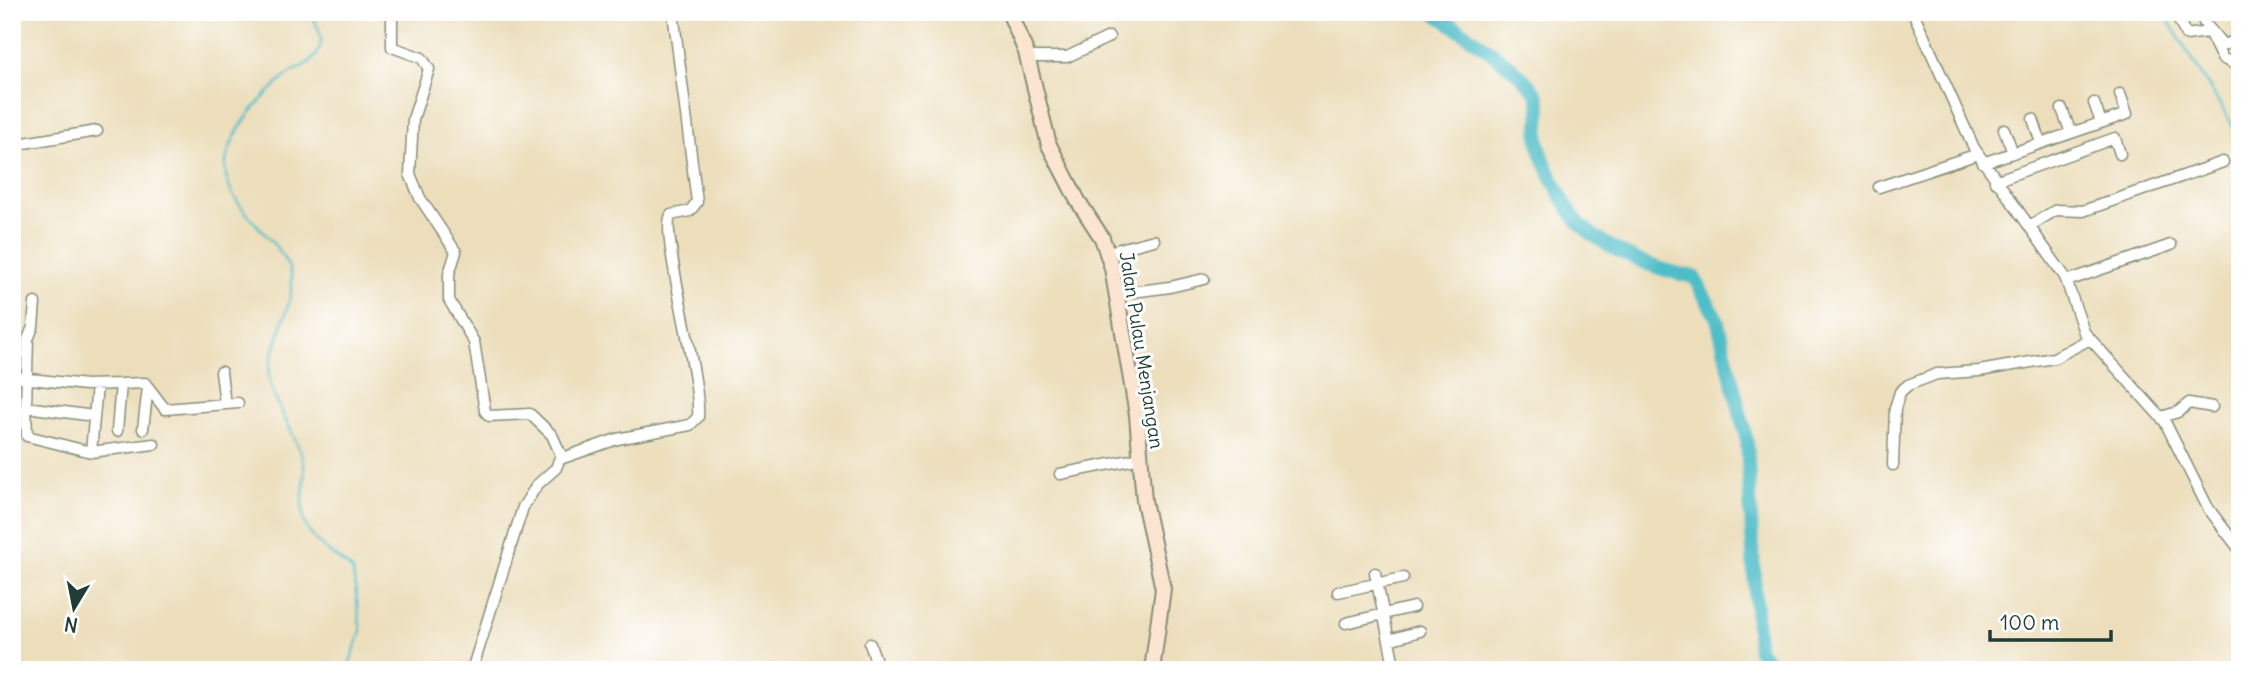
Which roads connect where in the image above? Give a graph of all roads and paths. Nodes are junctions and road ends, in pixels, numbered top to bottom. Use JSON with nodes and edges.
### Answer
{"nodes":[{"id":1,"x":392,"y":12,"type":"edge"},
{"id":2,"x":673,"y":12,"type":"edge"},
{"id":3,"x":1009,"y":12,"type":"edge"},
{"id":4,"x":1913,"y":12,"type":"edge"},
{"id":5,"x":2175,"y":12,"type":"edge"},
{"id":6,"x":2199,"y":12,"type":"edge"},
{"id":7,"x":2206,"y":29,"type":"junction"},
{"id":8,"x":1109,"y":37,"type":"dead end"},
{"id":9,"x":2240,"y":39,"type":"edge"},
{"id":10,"x":1027,"y":57,"type":"junction"},
{"id":11,"x":2240,"y":67,"type":"edge"},
{"id":12,"x":2120,"y":94,"type":"dead end"},
{"id":13,"x":2094,"y":103,"type":"dead end"},
{"id":14,"x":2062,"y":109,"type":"dead end"},
{"id":15,"x":2033,"y":118,"type":"dead end"},
{"id":16,"x":2101,"y":122,"type":"junction"},
{"id":17,"x":2004,"y":129,"type":"dead end"},
{"id":18,"x":97,"y":131,"type":"dead end"},
{"id":19,"x":2071,"y":133,"type":"junction"},
{"id":20,"x":2041,"y":143,"type":"junction"},
{"id":21,"x":12,"y":145,"type":"edge"},
{"id":22,"x":2012,"y":153,"type":"junction"},
{"id":23,"x":2120,"y":154,"type":"dead end"},
{"id":24,"x":1981,"y":159,"type":"junction"},
{"id":25,"x":2223,"y":162,"type":"dead end"},
{"id":26,"x":1995,"y":181,"type":"junction"},
{"id":27,"x":1879,"y":187,"type":"dead end"},
{"id":28,"x":2031,"y":225,"type":"junction"},
{"id":29,"x":1154,"y":240,"type":"dead end"},
{"id":30,"x":2171,"y":245,"type":"dead end"},
{"id":31,"x":1108,"y":252,"type":"junction"},
{"id":32,"x":1205,"y":279,"type":"dead end"},
{"id":33,"x":2067,"y":281,"type":"junction"},
{"id":34,"x":1117,"y":294,"type":"junction"},
{"id":35,"x":35,"y":303,"type":"dead end"},
{"id":36,"x":2090,"y":339,"type":"junction"},
{"id":37,"x":221,"y":372,"type":"dead end"},
{"id":38,"x":12,"y":377,"type":"edge"},
{"id":39,"x":27,"y":379,"type":"junction"},
{"id":40,"x":121,"y":384,"type":"junction"},
{"id":41,"x":97,"y":385,"type":"junction"},
{"id":42,"x":148,"y":387,"type":"junction"},
{"id":43,"x":238,"y":403,"type":"dead end"},
{"id":44,"x":225,"y":404,"type":"junction"},
{"id":45,"x":26,"y":407,"type":"junction"},
{"id":46,"x":2212,"y":407,"type":"dead end"},
{"id":47,"x":94,"y":416,"type":"junction"},
{"id":48,"x":2161,"y":416,"type":"junction"},
{"id":49,"x":143,"y":429,"type":"dead end"},
{"id":50,"x":117,"y":431,"type":"dead end"},
{"id":51,"x":154,"y":444,"type":"dead end"},
{"id":52,"x":91,"y":452,"type":"junction"},
{"id":53,"x":1141,"y":458,"type":"junction"},
{"id":54,"x":560,"y":459,"type":"junction"},
{"id":55,"x":1893,"y":465,"type":"dead end"},
{"id":56,"x":1060,"y":474,"type":"dead end"},
{"id":57,"x":2240,"y":550,"type":"edge"},
{"id":58,"x":1376,"y":578,"type":"junction"},
{"id":59,"x":1403,"y":578,"type":"dead end"},
{"id":60,"x":1338,"y":592,"type":"dead end"},
{"id":61,"x":1413,"y":607,"type":"dead end"},
{"id":62,"x":1383,"y":613,"type":"junction"},
{"id":63,"x":1346,"y":623,"type":"dead end"},
{"id":64,"x":1420,"y":631,"type":"dead end"},
{"id":65,"x":1389,"y":639,"type":"junction"},
{"id":66,"x":870,"y":644,"type":"dead end"},
{"id":67,"x":472,"y":670,"type":"edge"},
{"id":68,"x":878,"y":670,"type":"edge"},
{"id":69,"x":1152,"y":670,"type":"edge"},
{"id":70,"x":1395,"y":670,"type":"edge"}],
"edges":[{"from":1,"to":54,"type":"street"},
{"from":2,"to":54,"type":"street"},
{"from":3,"to":10,"type":"street","name":"Jalan Pulau Menjangan"},
{"from":4,"to":24,"type":"street"},
{"from":5,"to":7,"type":"street"},
{"from":6,"to":7,"type":"street"},
{"from":7,"to":9,"type":"street"},
{"from":7,"to":11,"type":"street"},
{"from":8,"to":10,"type":"street"},
{"from":10,"to":31,"type":"street","name":"Jalan Pulau Menjangan"},
{"from":12,"to":16,"type":"street"},
{"from":13,"to":16,"type":"street"},
{"from":14,"to":19,"type":"street"},
{"from":15,"to":20,"type":"street"},
{"from":16,"to":19,"type":"street"},
{"from":17,"to":22,"type":"street"},
{"from":18,"to":21,"type":"street"},
{"from":19,"to":20,"type":"street"},
{"from":20,"to":22,"type":"street"},
{"from":22,"to":24,"type":"street"},
{"from":23,"to":26,"type":"street"},
{"from":24,"to":26,"type":"street"},
{"from":24,"to":27,"type":"street"},
{"from":25,"to":28,"type":"street"},
{"from":26,"to":28,"type":"street"},
{"from":28,"to":33,"type":"street"},
{"from":29,"to":31,"type":"street"},
{"from":30,"to":33,"type":"street"},
{"from":31,"to":34,"type":"street","name":"Jalan Pulau Menjangan"},
{"from":32,"to":34,"type":"street"},
{"from":33,"to":36,"type":"street"},
{"from":34,"to":53,"type":"street","name":"Jalan Pulau Menjangan"},
{"from":35,"to":39,"type":"street"},
{"from":36,"to":48,"type":"street"},
{"from":36,"to":55,"type":"street"},
{"from":37,"to":44,"type":"street"},
{"from":38,"to":39,"type":"street"},
{"from":39,"to":41,"type":"street"},
{"from":39,"to":45,"type":"street"},
{"from":40,"to":41,"type":"street"},
{"from":40,"to":42,"type":"street"},
{"from":40,"to":50,"type":"street"},
{"from":41,"to":47,"type":"street"},
{"from":42,"to":44,"type":"street"},
{"from":42,"to":49,"type":"street"},
{"from":43,"to":44,"type":"street"},
{"from":45,"to":47,"type":"street"},
{"from":45,"to":52,"type":"street"},
{"from":46,"to":48,"type":"street"},
{"from":47,"to":52,"type":"street"},
{"from":48,"to":57,"type":"street"},
{"from":51,"to":52,"type":"street"},
{"from":53,"to":56,"type":"street"},
{"from":53,"to":69,"type":"street","name":"Jalan Pulau Menjangan"},
{"from":54,"to":67,"type":"street"},
{"from":58,"to":59,"type":"street"},
{"from":58,"to":60,"type":"street"},
{"from":58,"to":62,"type":"street"},
{"from":61,"to":62,"type":"street"},
{"from":62,"to":63,"type":"street"},
{"from":62,"to":65,"type":"street"},
{"from":64,"to":65,"type":"street"},
{"from":65,"to":70,"type":"street"},
{"from":66,"to":68,"type":"street"}]}
